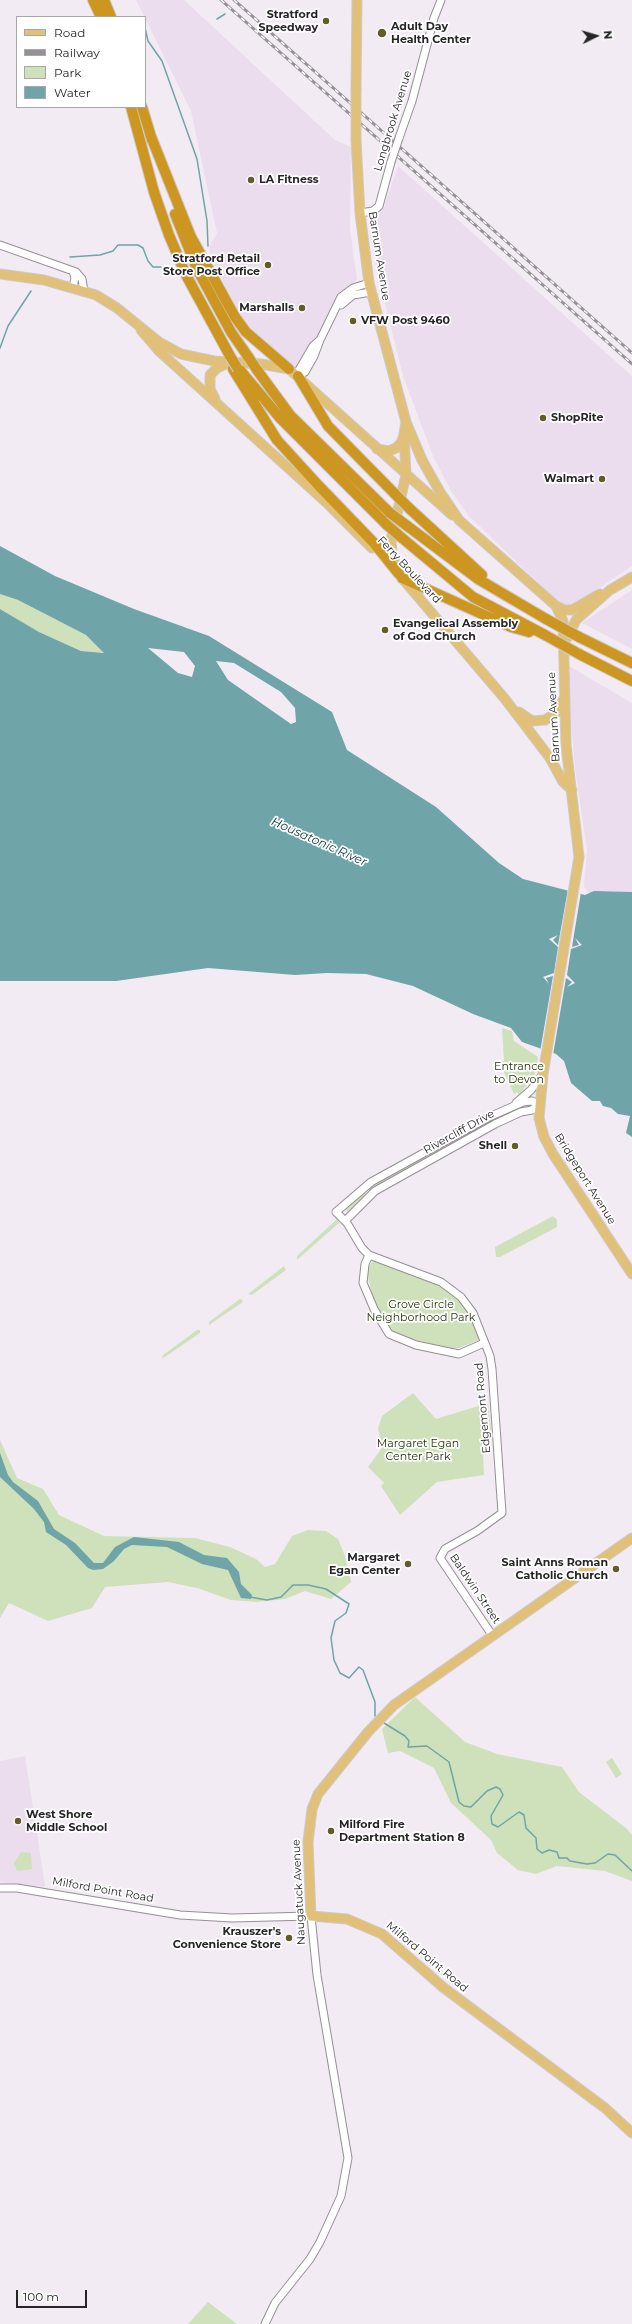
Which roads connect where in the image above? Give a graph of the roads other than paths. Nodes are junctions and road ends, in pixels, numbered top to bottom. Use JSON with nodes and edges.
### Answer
{"nodes":[{"id":1,"x":93,"y":0,"type":"edge"},
{"id":2,"x":104,"y":0,"type":"edge"},
{"id":3,"x":356,"y":0,"type":"edge"},
{"id":4,"x":442,"y":0,"type":"edge"},
{"id":5,"x":101,"y":16,"type":"edge"},
{"id":6,"x":111,"y":16,"type":"edge"},
{"id":7,"x":131,"y":108,"type":"edge"},
{"id":8,"x":142,"y":108,"type":"edge"},
{"id":9,"x":150,"y":134,"type":"junction"},
{"id":10,"x":360,"y":213,"type":"junction"},
{"id":11,"x":0,"y":245,"type":"edge"},
{"id":12,"x":73,"y":271,"type":"junction"},
{"id":13,"x":0,"y":274,"type":"edge"},
{"id":14,"x":73,"y":287,"type":"junction"},
{"id":15,"x":370,"y":287,"type":"junction"},
{"id":16,"x":84,"y":291,"type":"junction"},
{"id":17,"x":141,"y":330,"type":"junction"},
{"id":18,"x":231,"y":363,"type":"junction"},
{"id":19,"x":288,"y":368,"type":"junction"},
{"id":20,"x":298,"y":376,"type":"junction"},
{"id":21,"x":219,"y":405,"type":"junction"},
{"id":22,"x":406,"y":422,"type":"junction"},
{"id":23,"x":404,"y":434,"type":"junction"},
{"id":24,"x":377,"y":449,"type":"junction"},
{"id":25,"x":406,"y":475,"type":"junction"},
{"id":26,"x":398,"y":496,"type":"junction"},
{"id":27,"x":449,"y":513,"type":"junction"},
{"id":28,"x":460,"y":520,"type":"junction"},
{"id":29,"x":400,"y":576,"type":"junction"},
{"id":30,"x":632,"y":577,"type":"edge"},
{"id":31,"x":610,"y":590,"type":"junction"},
{"id":32,"x":506,"y":596,"type":"junction"},
{"id":33,"x":556,"y":606,"type":"junction"},
{"id":34,"x":545,"y":635,"type":"junction"},
{"id":35,"x":563,"y":649,"type":"junction"},
{"id":36,"x":632,"y":663,"type":"edge"},
{"id":37,"x":632,"y":680,"type":"edge"},
{"id":38,"x":564,"y":696,"type":"junction"},
{"id":39,"x":511,"y":707,"type":"junction"},
{"id":40,"x":572,"y":790,"type":"junction"},
{"id":41,"x":543,"y":1070,"type":"junction"},
{"id":42,"x":515,"y":1104,"type":"junction"},
{"id":43,"x":538,"y":1104,"type":"junction"},
{"id":44,"x":364,"y":1188,"type":"junction"},
{"id":45,"x":369,"y":1195,"type":"junction"},
{"id":46,"x":345,"y":1221,"type":"junction"},
{"id":47,"x":369,"y":1256,"type":"junction"},
{"id":48,"x":632,"y":1274,"type":"edge"},
{"id":49,"x":484,"y":1343,"type":"junction"},
{"id":50,"x":632,"y":1538,"type":"edge"},
{"id":51,"x":440,"y":1555,"type":"joint"},
{"id":52,"x":492,"y":1635,"type":"junction"},
{"id":53,"x":0,"y":1888,"type":"edge"},
{"id":54,"x":311,"y":1916,"type":"junction"},
{"id":55,"x":632,"y":2133,"type":"edge"},
{"id":56,"x":265,"y":2324,"type":"edge"}],
"edges":[{"from":1,"to":5,"type":"highway"},
{"from":2,"to":6,"type":"highway"},
{"from":3,"to":10,"type":"main road","name":"Barnum Avenue","bridge":true},
{"from":4,"to":10,"type":"street","name":"Longbrook Avenue","bridge":true},
{"from":7,"to":18,"type":"highway"},
{"from":8,"to":9,"type":"highway"},
{"from":9,"to":19,"type":"highway"},
{"from":9,"to":32,"type":"highway","bridge":true},
{"from":10,"to":15,"type":"main road","name":"Barnum Avenue"},
{"from":11,"to":12,"type":"street"},
{"from":12,"to":14,"type":"street"},
{"from":12,"to":16,"type":"street"},
{"from":13,"to":14,"type":"main road","name":"Ferry Boulevard"},
{"from":14,"to":16,"type":"main road","name":"Ferry Boulevard"},
{"from":15,"to":20,"type":"street"},
{"from":15,"to":22,"type":"main road","name":"Barnum Avenue"},
{"from":16,"to":17,"type":"main road","name":"Ferry Boulevard"},
{"from":17,"to":18,"type":"main road","name":"Ferry Boulevard"},
{"from":17,"to":21,"type":"main road","name":"Ferry Boulevard"},
{"from":18,"to":19,"type":"main road","name":"Ferry Boulevard"},
{"from":18,"to":21,"type":"main road","name":"Ferry Boulevard"},
{"from":18,"to":29,"type":"highway"},
{"from":18,"to":34,"type":"highway","bridge":true},
{"from":19,"to":20,"type":"main road"},
{"from":20,"to":24,"type":"main road"},
{"from":20,"to":26,"type":"highway"},
{"from":21,"to":29,"type":"main road","name":"Ferry Boulevard"},
{"from":22,"to":23,"type":"main road","name":"Barnum Avenue"},
{"from":22,"to":28,"type":"main road","name":"Barnum Avenue"},
{"from":23,"to":24,"type":"main road"},
{"from":23,"to":25,"type":"main road","name":"Barnum Avenue"},
{"from":24,"to":25,"type":"main road"},
{"from":25,"to":26,"type":"main road","name":"Barnum Avenue"},
{"from":25,"to":27,"type":"main road"},
{"from":26,"to":27,"type":"main road"},
{"from":26,"to":29,"type":"main road","name":"Barnum Avenue"},
{"from":26,"to":32,"type":"highway","bridge":true},
{"from":27,"to":28,"type":"main road"},
{"from":28,"to":33,"type":"main road","name":"Barnum Avenue"},
{"from":29,"to":34,"type":"highway"},
{"from":29,"to":39,"type":"main road","name":"Ferry Boulevard"},
{"from":30,"to":31,"type":"main road"},
{"from":31,"to":33,"type":"main road"},
{"from":31,"to":35,"type":"main road"},
{"from":32,"to":36,"type":"highway","bridge":true},
{"from":33,"to":35,"type":"main road","name":"Barnum Avenue"},
{"from":34,"to":37,"type":"highway","bridge":true},
{"from":35,"to":38,"type":"main road","name":"Barnum Avenue"},
{"from":38,"to":39,"type":"main road"},
{"from":38,"to":40,"type":"main road","name":"Barnum Avenue"},
{"from":39,"to":40,"type":"main road","name":"Ferry Boulevard"},
{"from":40,"to":41,"type":"main road","name":"Barnum Avenue"},
{"from":41,"to":42,"type":"street","name":"Rivercliff Drive"},
{"from":41,"to":43,"type":"main road","name":"Bridgeport Avenue"},
{"from":42,"to":43,"type":"street","name":"Rivercliff Drive"},
{"from":42,"to":44,"type":"street","name":"Rivercliff Drive"},
{"from":43,"to":45,"type":"street","name":"Rivercliff Drive"},
{"from":43,"to":48,"type":"main road","name":"Bridgeport Avenue"},
{"from":44,"to":45,"type":"street"},
{"from":44,"to":46,"type":"street","name":"Rivercliff Drive"},
{"from":45,"to":46,"type":"street","name":"Rivercliff Drive"},
{"from":46,"to":47,"type":"street"},
{"from":47,"to":49,"type":"street","name":"Edgemont Road"},
{"from":47,"to":49,"type":"street"},
{"from":49,"to":51,"type":"street","name":"Edgemont Road"},
{"from":50,"to":52,"type":"main road","name":"Naugatuck Avenue"},
{"from":51,"to":52,"type":"street","name":"Baldwin Street"},
{"from":52,"to":54,"type":"main road","name":"Naugatuck Avenue"},
{"from":53,"to":54,"type":"street","name":"Milford Point Road"},
{"from":54,"to":55,"type":"main road","name":"Milford Point Road"},
{"from":54,"to":56,"type":"street","name":"Naugatuck Avenue"}]}
